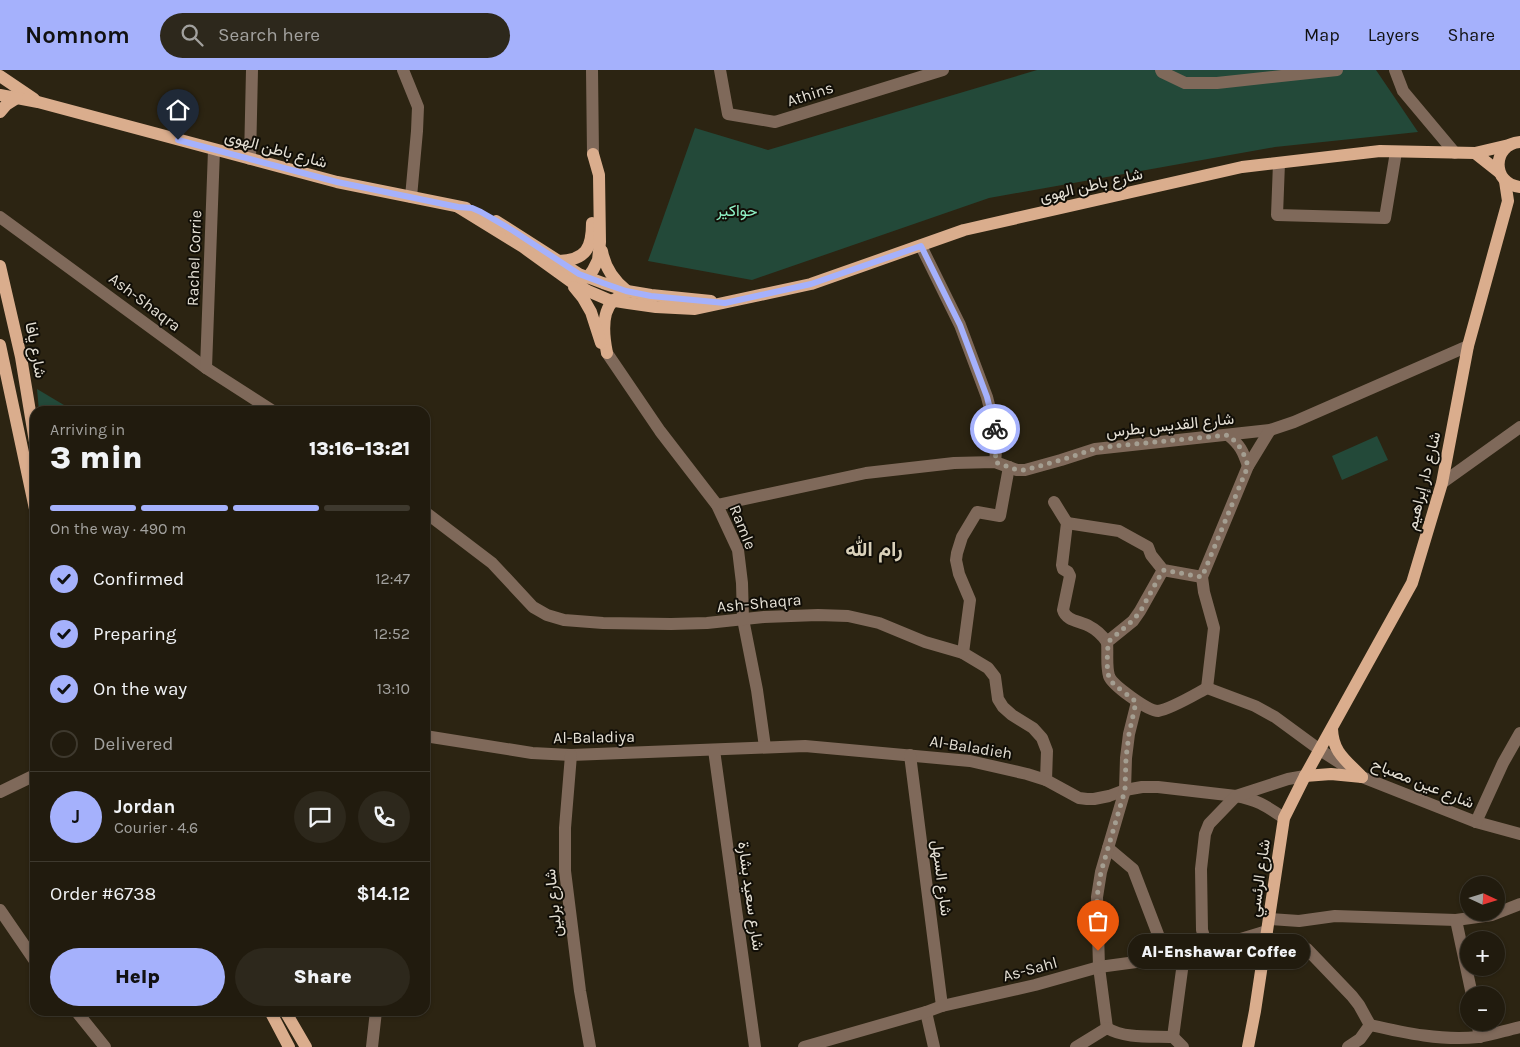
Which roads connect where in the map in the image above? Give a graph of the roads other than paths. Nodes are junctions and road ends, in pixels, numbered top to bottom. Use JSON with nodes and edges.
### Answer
{"nodes":[{"id":1,"x":252,"y":70,"type":"edge"},
{"id":2,"x":403,"y":70,"type":"edge"},
{"id":3,"x":592,"y":70,"type":"edge"},
{"id":4,"x":720,"y":70,"type":"edge"},
{"id":5,"x":944,"y":70,"type":"edge"},
{"id":6,"x":1161,"y":70,"type":"edge"},
{"id":7,"x":1337,"y":70,"type":"edge"},
{"id":8,"x":1394,"y":70,"type":"edge"},
{"id":9,"x":0,"y":76,"type":"edge"},
{"id":10,"x":0,"y":95,"type":"edge"},
{"id":11,"x":17,"y":98,"type":"junction"},
{"id":12,"x":38,"y":102,"type":"junction"},
{"id":13,"x":0,"y":112,"type":"edge"},
{"id":14,"x":1515,"y":144,"type":"edge"},
{"id":15,"x":214,"y":150,"type":"junction"},
{"id":16,"x":1396,"y":152,"type":"junction"},
{"id":17,"x":1455,"y":153,"type":"junction"},
{"id":18,"x":1475,"y":153,"type":"junction"},
{"id":19,"x":593,"y":154,"type":"junction"},
{"id":20,"x":250,"y":159,"type":"junction"},
{"id":21,"x":1279,"y":163,"type":"junction"},
{"id":22,"x":1502,"y":177,"type":"junction"},
{"id":23,"x":1520,"y":187,"type":"edge"},
{"id":24,"x":1520,"y":191,"type":"edge"},
{"id":25,"x":411,"y":197,"type":"junction"},
{"id":26,"x":1508,"y":201,"type":"junction"},
{"id":27,"x":458,"y":207,"type":"junction"},
{"id":28,"x":0,"y":217,"type":"edge"},
{"id":29,"x":600,"y":242,"type":"junction"},
{"id":30,"x":921,"y":246,"type":"junction"},
{"id":31,"x":559,"y":261,"type":"junction"},
{"id":32,"x":0,"y":266,"type":"edge"},
{"id":33,"x":588,"y":277,"type":"junction"},
{"id":34,"x":570,"y":281,"type":"junction"},
{"id":35,"x":626,"y":291,"type":"junction"},
{"id":36,"x":614,"y":300,"type":"junction"},
{"id":37,"x":725,"y":303,"type":"junction"},
{"id":38,"x":0,"y":345,"type":"edge"},
{"id":39,"x":1468,"y":346,"type":"junction"},
{"id":40,"x":607,"y":353,"type":"junction"},
{"id":41,"x":206,"y":368,"type":"junction"},
{"id":42,"x":265,"y":406,"type":"edge"},
{"id":43,"x":30,"y":409,"type":"edge"},
{"id":44,"x":1520,"y":427,"type":"edge"},
{"id":45,"x":1270,"y":430,"type":"junction"},
{"id":46,"x":1228,"y":435,"type":"junction"},
{"id":47,"x":995,"y":462,"type":"junction"},
{"id":48,"x":1248,"y":466,"type":"junction"},
{"id":49,"x":1009,"y":467,"type":"junction"},
{"id":50,"x":1442,"y":483,"type":"junction"},
{"id":51,"x":30,"y":485,"type":"edge"},
{"id":52,"x":1054,"y":502,"type":"dead end"},
{"id":53,"x":717,"y":505,"type":"junction"},
{"id":54,"x":430,"y":516,"type":"edge"},
{"id":55,"x":1067,"y":523,"type":"junction"},
{"id":56,"x":1163,"y":570,"type":"junction"},
{"id":57,"x":1202,"y":577,"type":"junction"},
{"id":58,"x":742,"y":619,"type":"junction"},
{"id":59,"x":1108,"y":642,"type":"junction"},
{"id":60,"x":963,"y":653,"type":"junction"},
{"id":61,"x":1207,"y":688,"type":"junction"},
{"id":62,"x":1136,"y":702,"type":"junction"},
{"id":63,"x":1332,"y":729,"type":"junction"},
{"id":64,"x":1520,"y":733,"type":"edge"},
{"id":65,"x":430,"y":737,"type":"edge"},
{"id":66,"x":764,"y":748,"type":"junction"},
{"id":67,"x":714,"y":750,"type":"junction"},
{"id":68,"x":1320,"y":750,"type":"junction"},
{"id":69,"x":1516,"y":750,"type":"edge"},
{"id":70,"x":571,"y":755,"type":"junction"},
{"id":71,"x":910,"y":755,"type":"junction"},
{"id":72,"x":1305,"y":776,"type":"junction"},
{"id":73,"x":30,"y":777,"type":"edge"},
{"id":74,"x":1362,"y":777,"type":"junction"},
{"id":75,"x":1046,"y":780,"type":"junction"},
{"id":76,"x":1125,"y":790,"type":"junction"},
{"id":77,"x":0,"y":792,"type":"edge"},
{"id":78,"x":1236,"y":796,"type":"junction"},
{"id":79,"x":1284,"y":818,"type":"junction"},
{"id":80,"x":1476,"y":822,"type":"junction"},
{"id":81,"x":1520,"y":834,"type":"edge"},
{"id":82,"x":1108,"y":848,"type":"junction"},
{"id":83,"x":1520,"y":904,"type":"edge"},
{"id":84,"x":0,"y":910,"type":"edge"},
{"id":85,"x":1456,"y":920,"type":"junction"},
{"id":86,"x":1268,"y":930,"type":"junction"},
{"id":87,"x":1208,"y":949,"type":"junction"},
{"id":88,"x":30,"y":954,"type":"edge"},
{"id":89,"x":1184,"y":955,"type":"junction"},
{"id":90,"x":1167,"y":958,"type":"junction"},
{"id":91,"x":1099,"y":967,"type":"junction"},
{"id":92,"x":1470,"y":986,"type":"edge"},
{"id":93,"x":942,"y":1006,"type":"junction"},
{"id":94,"x":926,"y":1012,"type":"junction"},
{"id":95,"x":80,"y":1016,"type":"edge"},
{"id":96,"x":273,"y":1016,"type":"edge"},
{"id":97,"x":288,"y":1016,"type":"edge"},
{"id":98,"x":375,"y":1016,"type":"edge"},
{"id":99,"x":1370,"y":1025,"type":"junction"},
{"id":100,"x":1520,"y":1027,"type":"edge"},
{"id":101,"x":1107,"y":1028,"type":"junction"},
{"id":102,"x":1479,"y":1031,"type":"edge"},
{"id":103,"x":1480,"y":1036,"type":"junction"},
{"id":104,"x":1173,"y":1037,"type":"junction"},
{"id":105,"x":1133,"y":1041,"type":"edge"},
{"id":106,"x":105,"y":1047,"type":"edge"},
{"id":107,"x":289,"y":1047,"type":"edge"},
{"id":108,"x":306,"y":1047,"type":"edge"},
{"id":109,"x":372,"y":1047,"type":"edge"},
{"id":110,"x":590,"y":1047,"type":"edge"},
{"id":111,"x":755,"y":1047,"type":"edge"},
{"id":112,"x":804,"y":1047,"type":"edge"},
{"id":113,"x":934,"y":1047,"type":"edge"},
{"id":114,"x":1076,"y":1047,"type":"edge"},
{"id":115,"x":1183,"y":1047,"type":"edge"},
{"id":116,"x":1248,"y":1047,"type":"edge"},
{"id":117,"x":1348,"y":1047,"type":"edge"}],
"edges":[{"from":1,"to":20,"type":"street"},
{"from":2,"to":25,"type":"street"},
{"from":3,"to":19,"type":"street"},
{"from":4,"to":5,"type":"street","name":"Athins"},
{"from":6,"to":7,"type":"street"},
{"from":8,"to":17,"type":"street"},
{"from":9,"to":12,"type":"main road"},
{"from":10,"to":11,"type":"main road","name":"شارع باطن الهوى"},
{"from":11,"to":12,"type":"main road","name":"شارع باطن الهوى"},
{"from":11,"to":13,"type":"main road"},
{"from":12,"to":15,"type":"main road","name":"شارع باطن الهوى"},
{"from":14,"to":18,"type":"main road","name":"شارع باطن الهوى"},
{"from":14,"to":22,"type":"main road"},
{"from":15,"to":20,"type":"main road","name":"شارع باطن الهوى"},
{"from":15,"to":41,"type":"street","name":"Rachel Corrie"},
{"from":16,"to":17,"type":"main road","name":"شارع باطن الهوى"},
{"from":16,"to":21,"type":"main road","name":"شارع باطن الهوى"},
{"from":16,"to":21,"type":"street"},
{"from":17,"to":18,"type":"main road","name":"شارع باطن الهوى"},
{"from":18,"to":22,"type":"main road"},
{"from":19,"to":29,"type":"main road"},
{"from":19,"to":31,"type":"main road"},
{"from":20,"to":25,"type":"main road","name":"شارع باطن الهوى"},
{"from":21,"to":30,"type":"main road","name":"شارع باطن الهوى"},
{"from":22,"to":23,"type":"main road"},
{"from":22,"to":26,"type":"main road"},
{"from":24,"to":26,"type":"main road"},
{"from":25,"to":27,"type":"main road","name":"شارع باطن الهوى"},
{"from":26,"to":39,"type":"main road","name":"شارع دار إبراهيم"},
{"from":27,"to":31,"type":"main road","name":"شارع باطن الهوى"},
{"from":27,"to":34,"type":"main road"},
{"from":28,"to":41,"type":"street","name":"Ash-Shaqra"},
{"from":29,"to":33,"type":"main road"},
{"from":29,"to":35,"type":"main road"},
{"from":30,"to":37,"type":"main road","name":"شارع باطن الهوى"},
{"from":30,"to":47,"type":"street"},
{"from":31,"to":33,"type":"main road","name":"شارع باطن الهوى"},
{"from":32,"to":43,"type":"main road","name":"شارع يافا"},
{"from":33,"to":34,"type":"main road"},
{"from":33,"to":35,"type":"main road","name":"شارع باطن الهوى"},
{"from":34,"to":36,"type":"main road","name":"شارع باطن الهوى"},
{"from":34,"to":40,"type":"main road"},
{"from":35,"to":36,"type":"main road"},
{"from":35,"to":37,"type":"main road","name":"شارع باطن الهوى"},
{"from":36,"to":37,"type":"main road","name":"شارع باطن الهوى"},
{"from":36,"to":40,"type":"main road"},
{"from":38,"to":51,"type":"main road","name":"شارع يافا"},
{"from":39,"to":45,"type":"street","name":"شارع القديس بطرس"},
{"from":39,"to":50,"type":"main road","name":"شارع دار إبراهيم"},
{"from":40,"to":53,"type":"street","name":"Ramle"},
{"from":41,"to":42,"type":"street","name":"Ash-Shaqra"},
{"from":44,"to":50,"type":"street"},
{"from":45,"to":46,"type":"street","name":"شارع القديس بطرس"},
{"from":45,"to":48,"type":"street"},
{"from":46,"to":48,"type":"street"},
{"from":46,"to":49,"type":"street","name":"شارع القديس بطرس"},
{"from":47,"to":49,"type":"street","name":"شارع القديس بطرس"},
{"from":47,"to":53,"type":"street","name":"شارع القديس بطرس"},
{"from":48,"to":57,"type":"street"},
{"from":49,"to":60,"type":"street"},
{"from":50,"to":63,"type":"main road","name":"شارع دار إبراهيم"},
{"from":52,"to":55,"type":"street"},
{"from":53,"to":58,"type":"street","name":"Ramle"},
{"from":54,"to":58,"type":"street","name":"Ash-Shaqra"},
{"from":55,"to":56,"type":"street"},
{"from":55,"to":59,"type":"street"},
{"from":56,"to":57,"type":"street"},
{"from":56,"to":59,"type":"street"},
{"from":57,"to":61,"type":"street"},
{"from":58,"to":60,"type":"street","name":"Ash-Shaqra"},
{"from":58,"to":66,"type":"street","name":"Ramle"},
{"from":59,"to":62,"type":"street"},
{"from":60,"to":75,"type":"street","name":"Ash-Shaqra"},
{"from":61,"to":62,"type":"street"},
{"from":61,"to":68,"type":"street","name":"شارع عين مصباح"},
{"from":62,"to":76,"type":"street"},
{"from":63,"to":68,"type":"main road","name":"شارع دار إبراهيم"},
{"from":63,"to":74,"type":"main road"},
{"from":64,"to":69,"type":"street"},
{"from":65,"to":70,"type":"street","name":"Al-Baladiya"},
{"from":66,"to":67,"type":"street","name":"Al-Baladiya"},
{"from":66,"to":71,"type":"street","name":"Al-Baladieh"},
{"from":67,"to":70,"type":"street","name":"Al-Baladiya"},
{"from":67,"to":111,"type":"street","name":"شارع سعيد بشارة"},
{"from":68,"to":72,"type":"main road","name":"شارع الرئسي"},
{"from":68,"to":74,"type":"street","name":"شارع عين مصباح"},
{"from":69,"to":80,"type":"street"},
{"from":70,"to":110,"type":"street","name":"شارع برلين"},
{"from":71,"to":75,"type":"street","name":"Al-Baladieh"},
{"from":71,"to":93,"type":"street","name":"شارع السهل"},
{"from":72,"to":74,"type":"main road"},
{"from":72,"to":78,"type":"street"},
{"from":72,"to":79,"type":"main road","name":"شارع الرئسي"},
{"from":73,"to":77,"type":"street"},
{"from":74,"to":80,"type":"street","name":"شارع عين مصباح"},
{"from":75,"to":76,"type":"street","name":"Al-Baladieh"},
{"from":76,"to":78,"type":"street","name":"Al-Baladieh"},
{"from":76,"to":82,"type":"street"},
{"from":78,"to":79,"type":"street","name":"Al-Baladieh"},
{"from":78,"to":87,"type":"street"},
{"from":79,"to":86,"type":"main road","name":"شارع الرئسي"},
{"from":80,"to":81,"type":"street","name":"شارع عين مصباح"},
{"from":82,"to":90,"type":"street"},
{"from":82,"to":91,"type":"street"},
{"from":83,"to":85,"type":"street"},
{"from":84,"to":88,"type":"street"},
{"from":85,"to":86,"type":"street"},
{"from":85,"to":92,"type":"street"},
{"from":86,"to":87,"type":"street","name":"As-Sahl"},
{"from":86,"to":99,"type":"street"},
{"from":86,"to":116,"type":"main road","name":"شارع الرئسي"},
{"from":87,"to":89,"type":"street","name":"As-Sahl"},
{"from":89,"to":90,"type":"street","name":"As-Sahl"},
{"from":89,"to":104,"type":"street"},
{"from":90,"to":91,"type":"street","name":"As-Sahl"},
{"from":91,"to":93,"type":"street","name":"As-Sahl"},
{"from":91,"to":101,"type":"street"},
{"from":93,"to":94,"type":"street","name":"As-Sahl"},
{"from":94,"to":112,"type":"street","name":"As-Sahl"},
{"from":94,"to":113,"type":"street"},
{"from":95,"to":106,"type":"street"},
{"from":96,"to":107,"type":"main road"},
{"from":97,"to":108,"type":"main road"},
{"from":98,"to":109,"type":"street"},
{"from":99,"to":103,"type":"street"},
{"from":99,"to":117,"type":"street"},
{"from":100,"to":103,"type":"street"},
{"from":101,"to":105,"type":"street"},
{"from":101,"to":114,"type":"street"},
{"from":102,"to":103,"type":"street"},
{"from":104,"to":105,"type":"street"},
{"from":104,"to":115,"type":"street"}]}
